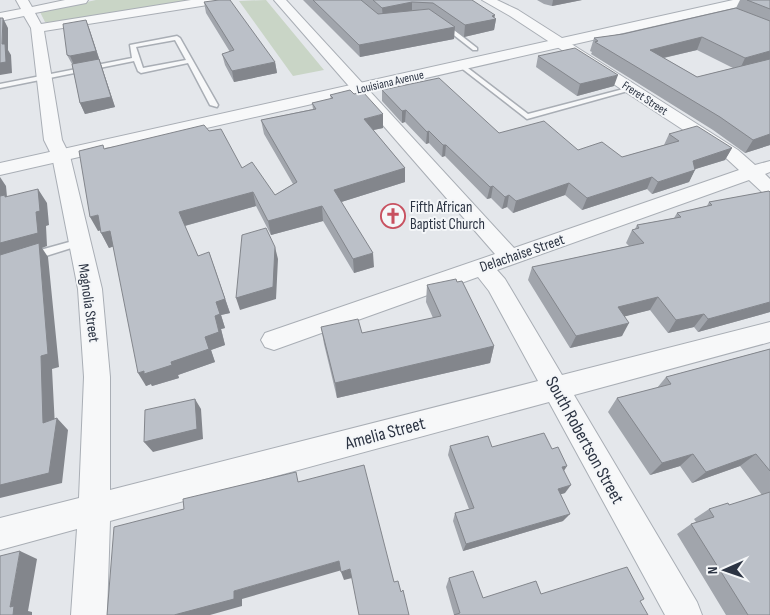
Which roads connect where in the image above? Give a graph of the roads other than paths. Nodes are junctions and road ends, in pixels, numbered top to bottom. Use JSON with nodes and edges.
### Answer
{"nodes":[{"id":1,"x":82,"y":0,"type":"edge"},
{"id":2,"x":214,"y":0,"type":"edge"},
{"id":3,"x":280,"y":0,"type":"edge"},
{"id":4,"x":488,"y":0,"type":"edge"},
{"id":5,"x":751,"y":0,"type":"edge"},
{"id":6,"x":699,"y":3,"type":"edge"},
{"id":7,"x":25,"y":6,"type":"edge"},
{"id":8,"x":716,"y":7,"type":"junction"},
{"id":9,"x":737,"y":16,"type":"edge"},
{"id":10,"x":0,"y":17,"type":"edge"},
{"id":11,"x":436,"y":20,"type":"edge"},
{"id":12,"x":37,"y":28,"type":"junction"},
{"id":13,"x":553,"y":39,"type":"junction"},
{"id":14,"x":475,"y":49,"type":"junction"},
{"id":15,"x":136,"y":59,"type":"junction"},
{"id":16,"x":190,"y":61,"type":"junction"},
{"id":17,"x":462,"y":66,"type":"junction"},
{"id":18,"x":44,"y":77,"type":"junction"},
{"id":19,"x":352,"y":83,"type":"junction"},
{"id":20,"x":0,"y":86,"type":"edge"},
{"id":21,"x":631,"y":89,"type":"junction"},
{"id":22,"x":214,"y":105,"type":"junction"},
{"id":23,"x":57,"y":148,"type":"junction"},
{"id":24,"x":0,"y":150,"type":"edge"},
{"id":25,"x":0,"y":169,"type":"edge"},
{"id":26,"x":761,"y":169,"type":"edge"},
{"id":27,"x":770,"y":189,"type":"edge"},
{"id":28,"x":80,"y":242,"type":"junction"},
{"id":29,"x":510,"y":257,"type":"junction"},
{"id":30,"x":18,"y":261,"type":"edge"},
{"id":31,"x":482,"y":267,"type":"junction"},
{"id":32,"x":770,"y":332,"type":"edge"},
{"id":33,"x":274,"y":340,"type":"dead end"},
{"id":34,"x":556,"y":387,"type":"junction"},
{"id":35,"x":94,"y":511,"type":"junction"},
{"id":36,"x":0,"y":534,"type":"edge"},
{"id":37,"x":89,"y":615,"type":"edge"},
{"id":38,"x":684,"y":615,"type":"edge"}],
"edges":[{"from":1,"to":7,"type":"street"},
{"from":2,"to":12,"type":"street"},
{"from":3,"to":19,"type":"street"},
{"from":4,"to":13,"type":"street","name":"Freret Street"},
{"from":5,"to":8,"type":"street","name":"Louisiana Avenue"},
{"from":6,"to":8,"type":"street","name":"Louisiana Avenue"},
{"from":6,"to":13,"type":"street","name":"Louisiana Avenue"},
{"from":6,"to":13,"type":"street","name":"Louisiana Avenue"},
{"from":7,"to":10,"type":"street"},
{"from":7,"to":12,"type":"street","name":"Magnolia Street"},
{"from":8,"to":9,"type":"street"},
{"from":11,"to":14,"type":"lane"},
{"from":12,"to":18,"type":"street","name":"Magnolia Street"},
{"from":13,"to":14,"type":"street","name":"Louisiana Avenue"},
{"from":13,"to":17,"type":"street","name":"Louisiana Avenue"},
{"from":13,"to":21,"type":"street","name":"Freret Street"},
{"from":14,"to":19,"type":"street","name":"Louisiana Avenue"},
{"from":15,"to":16,"type":"lane"},
{"from":15,"to":16,"type":"lane"},
{"from":15,"to":18,"type":"lane"},
{"from":16,"to":22,"type":"lane"},
{"from":17,"to":19,"type":"street","name":"Louisiana Avenue"},
{"from":17,"to":21,"type":"lane"},
{"from":18,"to":20,"type":"lane"},
{"from":18,"to":23,"type":"street","name":"Magnolia Street"},
{"from":19,"to":22,"type":"street","name":"Louisiana Avenue"},
{"from":19,"to":23,"type":"street","name":"Louisiana Avenue"},
{"from":19,"to":29,"type":"street"},
{"from":21,"to":26,"type":"street","name":"Freret Street"},
{"from":22,"to":23,"type":"street","name":"Louisiana Avenue"},
{"from":23,"to":24,"type":"street","name":"Louisiana Avenue"},
{"from":23,"to":25,"type":"street","name":"Louisiana Avenue"},
{"from":23,"to":28,"type":"street","name":"Magnolia Street"},
{"from":26,"to":27,"type":"street","name":"Freret Street"},
{"from":26,"to":29,"type":"street","name":"Delachaise Street"},
{"from":28,"to":30,"type":"lane"},
{"from":28,"to":35,"type":"street","name":"Magnolia Street"},
{"from":29,"to":31,"type":"street","name":"Delachaise Street"},
{"from":31,"to":33,"type":"street","name":"Delachaise Street"},
{"from":31,"to":34,"type":"street","name":"South Robertson Street"},
{"from":32,"to":34,"type":"street","name":"Amelia Street"},
{"from":34,"to":35,"type":"street","name":"Amelia Street"},
{"from":34,"to":38,"type":"street","name":"South Robertson Street"},
{"from":35,"to":36,"type":"street","name":"Amelia Street"},
{"from":35,"to":37,"type":"street","name":"Magnolia Street"}]}
